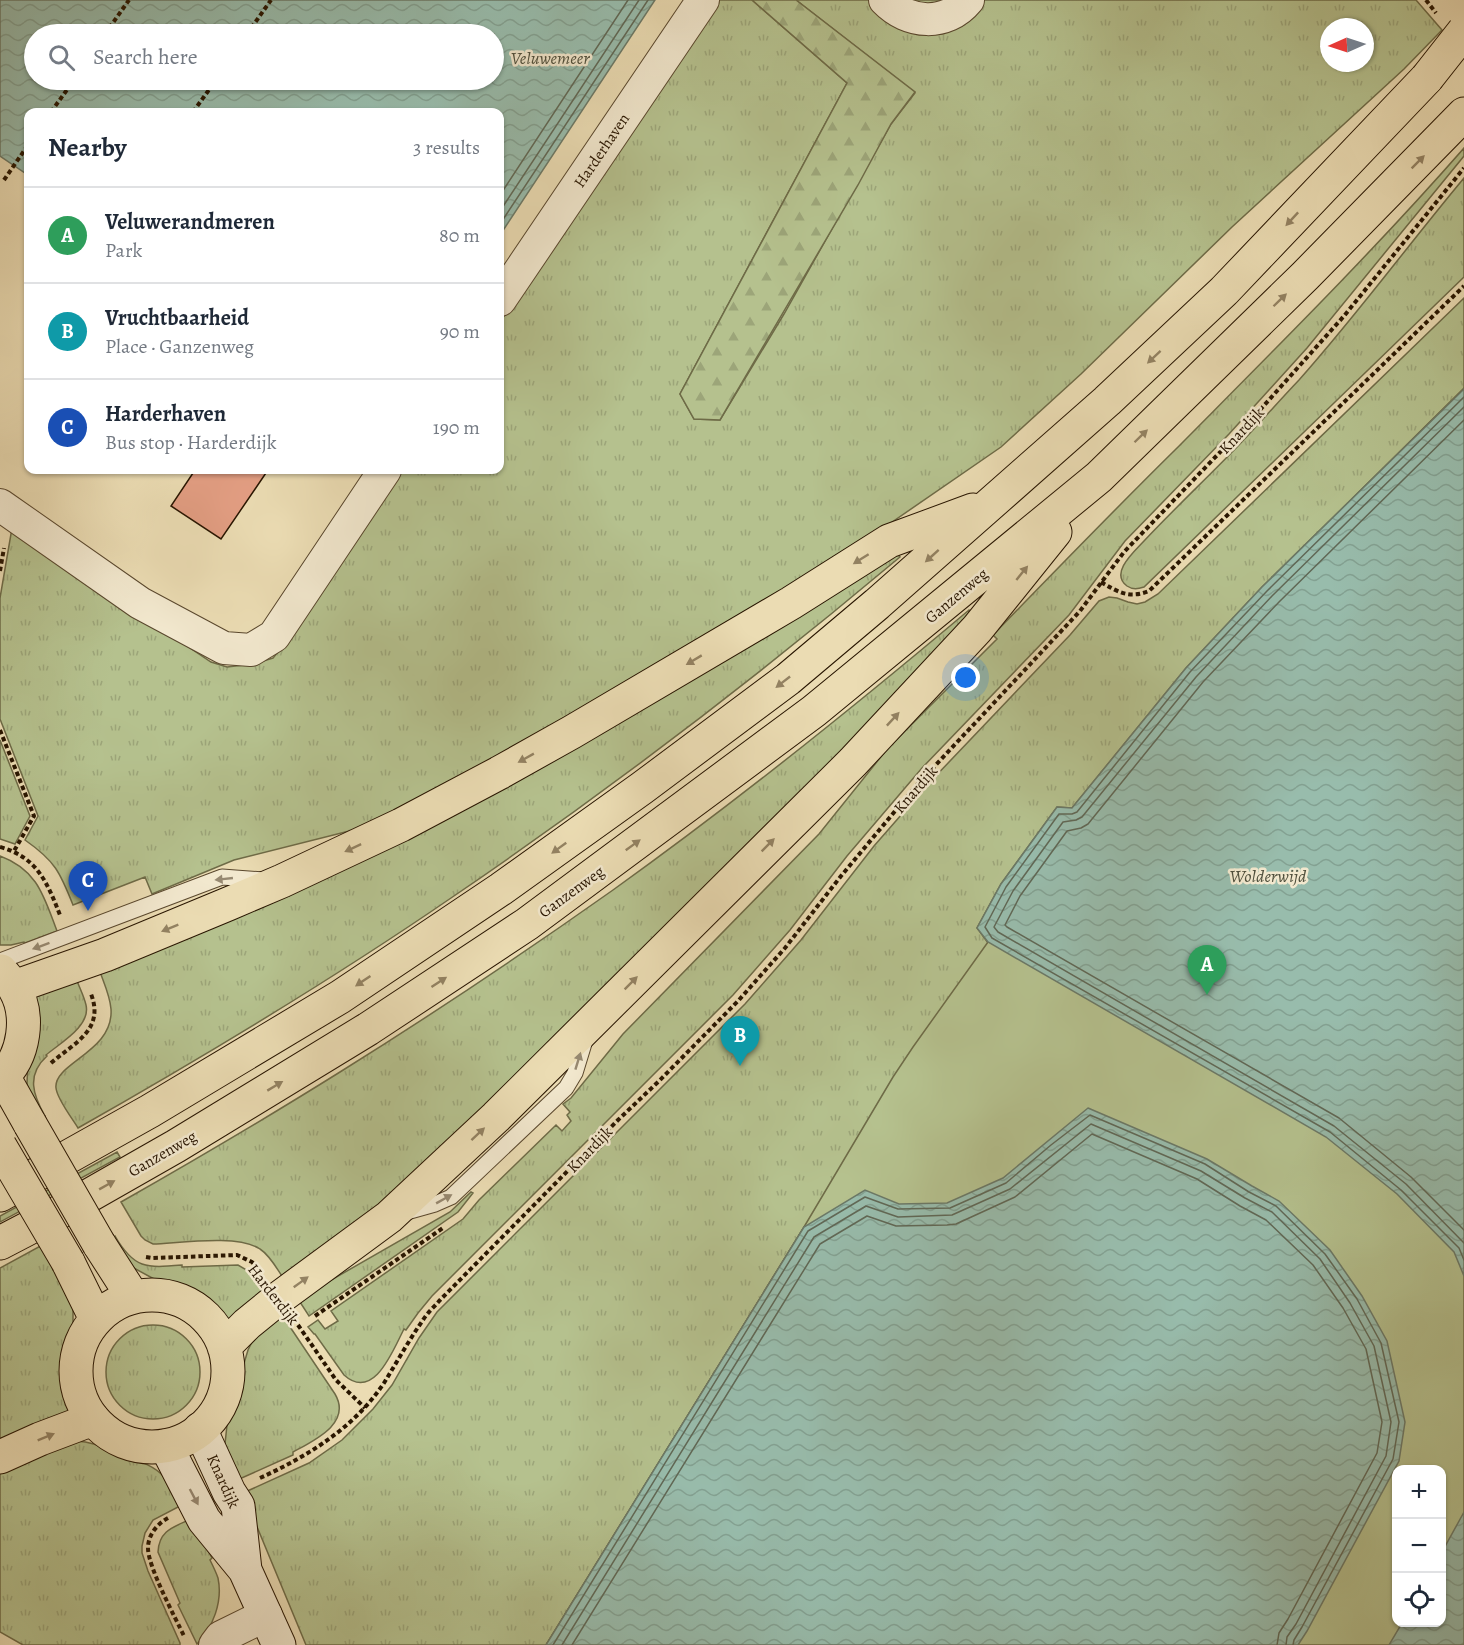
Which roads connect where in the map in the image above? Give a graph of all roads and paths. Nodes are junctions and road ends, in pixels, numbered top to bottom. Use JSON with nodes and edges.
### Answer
{"nodes":[{"id":1,"x":129,"y":0,"type":"edge"},
{"id":2,"x":271,"y":0,"type":"edge"},
{"id":3,"x":703,"y":0,"type":"edge"},
{"id":4,"x":885,"y":0,"type":"edge"},
{"id":5,"x":968,"y":0,"type":"edge"},
{"id":6,"x":112,"y":24,"type":"edge"},
{"id":7,"x":254,"y":24,"type":"edge"},
{"id":8,"x":1464,"y":31,"type":"edge"},
{"id":9,"x":67,"y":90,"type":"edge"},
{"id":10,"x":209,"y":90,"type":"edge"},
{"id":11,"x":54,"y":108,"type":"edge"},
{"id":12,"x":196,"y":108,"type":"edge"},
{"id":13,"x":1463,"y":116,"type":"edge"},
{"id":14,"x":24,"y":152,"type":"edge"},
{"id":15,"x":1464,"y":168,"type":"edge"},
{"id":16,"x":4,"y":180,"type":"dead end"},
{"id":17,"x":1464,"y":286,"type":"edge"},
{"id":18,"x":504,"y":294,"type":"edge"},
{"id":19,"x":382,"y":474,"type":"edge"},
{"id":20,"x":1099,"y":477,"type":"junction"},
{"id":21,"x":991,"y":503,"type":"junction"},
{"id":22,"x":0,"y":505,"type":"edge"},
{"id":23,"x":1101,"y":582,"type":"junction"},
{"id":24,"x":0,"y":730,"type":"edge"},
{"id":25,"x":0,"y":847,"type":"edge"},
{"id":26,"x":5,"y":973,"type":"edge"},
{"id":27,"x":2,"y":1078,"type":"edge"},
{"id":28,"x":0,"y":1146,"type":"edge"},
{"id":29,"x":0,"y":1195,"type":"edge"},
{"id":30,"x":451,"y":1222,"type":"dead end"},
{"id":31,"x":0,"y":1243,"type":"edge"},
{"id":32,"x":139,"y":1255,"type":"dead end"},
{"id":33,"x":133,"y":1297,"type":"junction"},
{"id":34,"x":279,"y":1298,"type":"junction"},
{"id":35,"x":96,"y":1319,"type":"junction"},
{"id":36,"x":309,"y":1320,"type":"dead end"},
{"id":37,"x":224,"y":1347,"type":"junction"},
{"id":38,"x":365,"y":1408,"type":"joint"},
{"id":39,"x":93,"y":1419,"type":"junction"},
{"id":40,"x":201,"y":1429,"type":"junction"},
{"id":41,"x":166,"y":1446,"type":"junction"},
{"id":42,"x":0,"y":1457,"type":"edge"},
{"id":43,"x":245,"y":1570,"type":"junction"},
{"id":44,"x":266,"y":1615,"type":"junction"},
{"id":45,"x":216,"y":1645,"type":"edge"},
{"id":46,"x":279,"y":1645,"type":"edge"}],
"edges":[{"from":1,"to":6,"type":"path"},
{"from":2,"to":7,"type":"path"},
{"from":3,"to":18,"type":"street","name":"Harderhaven"},
{"from":4,"to":5,"type":"street"},
{"from":8,"to":21,"type":"main road","one_way":true,"bridge":true},
{"from":9,"to":11,"type":"path"},
{"from":10,"to":12,"type":"path"},
{"from":20,"to":13,"type":"main road","one_way":true},
{"from":14,"to":16,"type":"path"},
{"from":15,"to":23,"type":"path","name":"Knardijk"},
{"from":17,"to":23,"type":"path"},
{"from":19,"to":22,"type":"street"},
{"from":31,"to":20,"type":"main road","name":"Ganzenweg","one_way":true},
{"from":34,"to":20,"type":"main road","one_way":true},
{"from":21,"to":26,"type":"main road","one_way":true},
{"from":21,"to":29,"type":"main road","one_way":true},
{"from":23,"to":38,"type":"path","name":"Knardijk"},
{"from":24,"to":25,"type":"path"},
{"from":26,"to":27,"type":"main road"},
{"from":27,"to":33,"type":"main road","bridge":true},
{"from":28,"to":35,"type":"main road","bridge":true},
{"from":30,"to":36,"type":"path"},
{"from":32,"to":34,"type":"path","name":"Harderdijk"},
{"from":33,"to":35,"type":"main road"},
{"from":33,"to":37,"type":"main road"},
{"from":34,"to":37,"type":"main road"},
{"from":34,"to":38,"type":"path","name":"Harderdijk"},
{"from":35,"to":39,"type":"main road"},
{"from":37,"to":40,"type":"main road"},
{"from":39,"to":41,"type":"main road"},
{"from":42,"to":39,"type":"main road","one_way":true},
{"from":40,"to":41,"type":"main road"},
{"from":40,"to":43,"type":"main road","name":"Knardijk"},
{"from":41,"to":43,"type":"main road","name":"Knardijk","one_way":true},
{"from":43,"to":44,"type":"main road","name":"Knardijk"},
{"from":44,"to":45,"type":"street"},
{"from":44,"to":46,"type":"main road","name":"Knardijk"}]}
